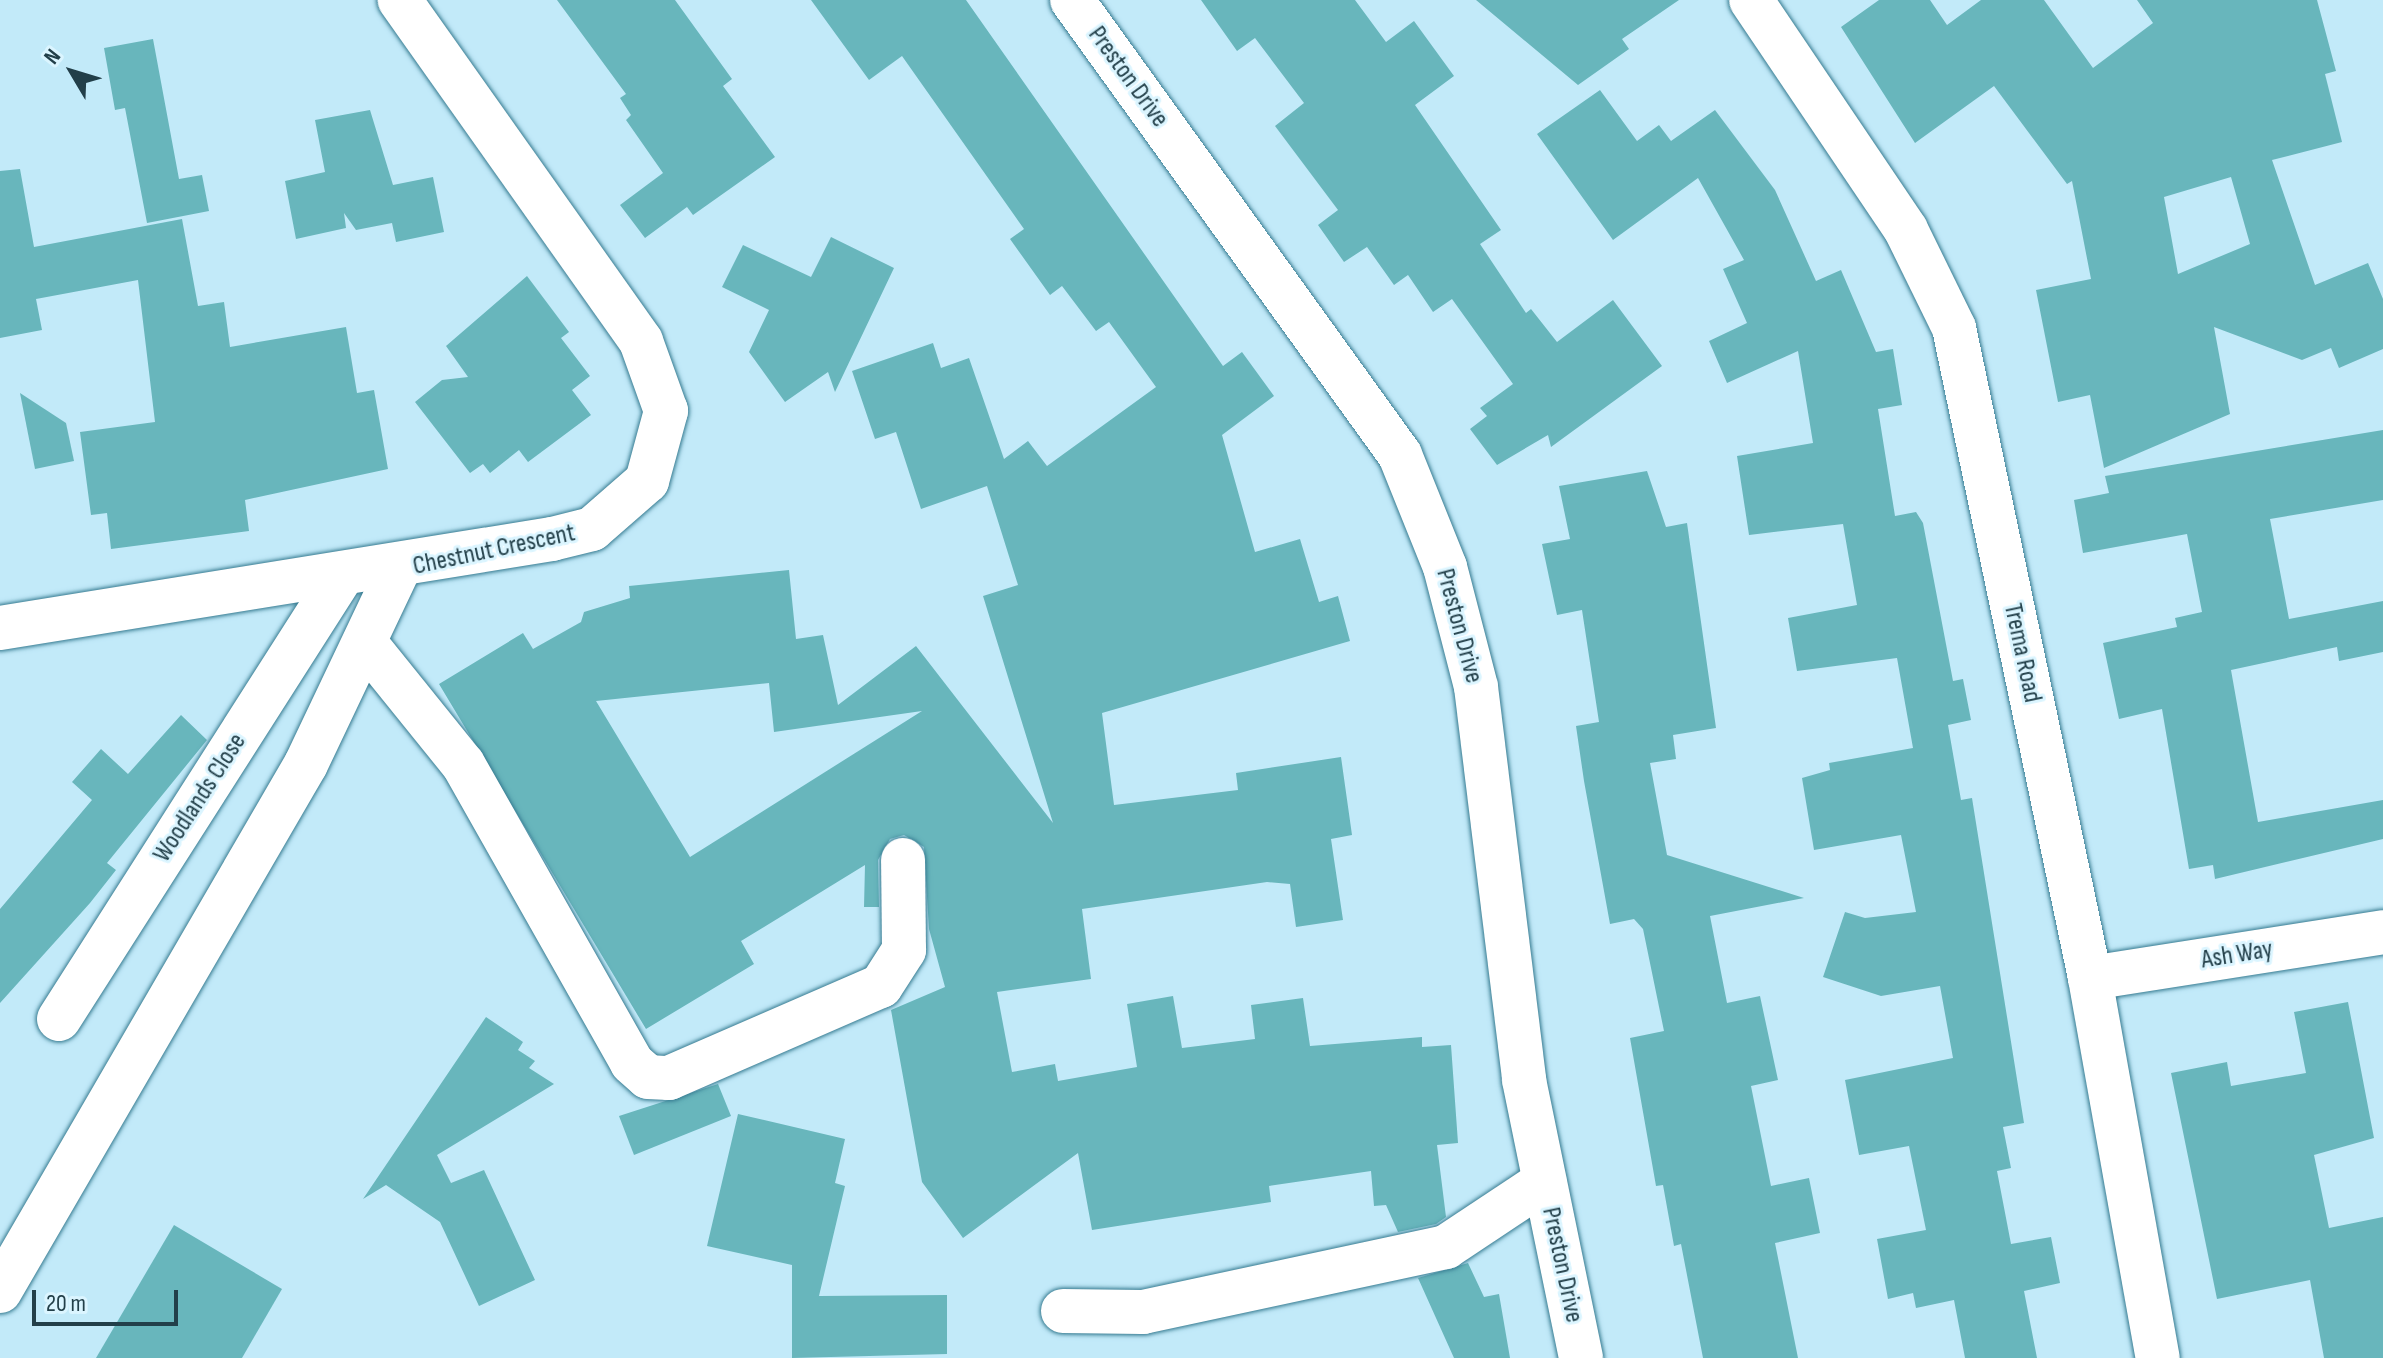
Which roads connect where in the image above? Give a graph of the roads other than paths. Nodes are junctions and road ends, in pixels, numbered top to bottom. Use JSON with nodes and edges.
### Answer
{"nodes":[{"id":1,"x":400,"y":0,"type":"edge"},
{"id":2,"x":1072,"y":0,"type":"edge"},
{"id":3,"x":1751,"y":0,"type":"edge"},
{"id":4,"x":398,"y":570,"type":"junction"},
{"id":5,"x":341,"y":577,"type":"junction"},
{"id":6,"x":0,"y":628,"type":"edge"},
{"id":7,"x":366,"y":644,"type":"junction"},
{"id":8,"x":903,"y":860,"type":"dead end"},
{"id":9,"x":2383,"y":932,"type":"edge"},
{"id":10,"x":2090,"y":978,"type":"junction"},
{"id":11,"x":59,"y":1019,"type":"dead end"},
{"id":12,"x":1544,"y":1182,"type":"junction"},
{"id":13,"x":0,"y":1291,"type":"edge"},
{"id":14,"x":1063,"y":1311,"type":"dead end"},
{"id":15,"x":1581,"y":1358,"type":"edge"},
{"id":16,"x":2158,"y":1358,"type":"edge"}],
"edges":[{"from":1,"to":4,"type":"street","name":"Chestnut Crescent"},
{"from":2,"to":12,"type":"street","name":"Preston Drive"},
{"from":3,"to":10,"type":"street","name":"Trema Road"},
{"from":4,"to":5,"type":"street","name":"Chestnut Crescent"},
{"from":4,"to":7,"type":"street"},
{"from":5,"to":6,"type":"street","name":"Chestnut Crescent"},
{"from":5,"to":11,"type":"street","name":"Woodlands Close"},
{"from":7,"to":8,"type":"street"},
{"from":7,"to":13,"type":"street"},
{"from":9,"to":10,"type":"street","name":"Ash Way"},
{"from":10,"to":16,"type":"street","name":"Trema Road"},
{"from":12,"to":14,"type":"street"},
{"from":12,"to":15,"type":"street","name":"Preston Drive"}]}
